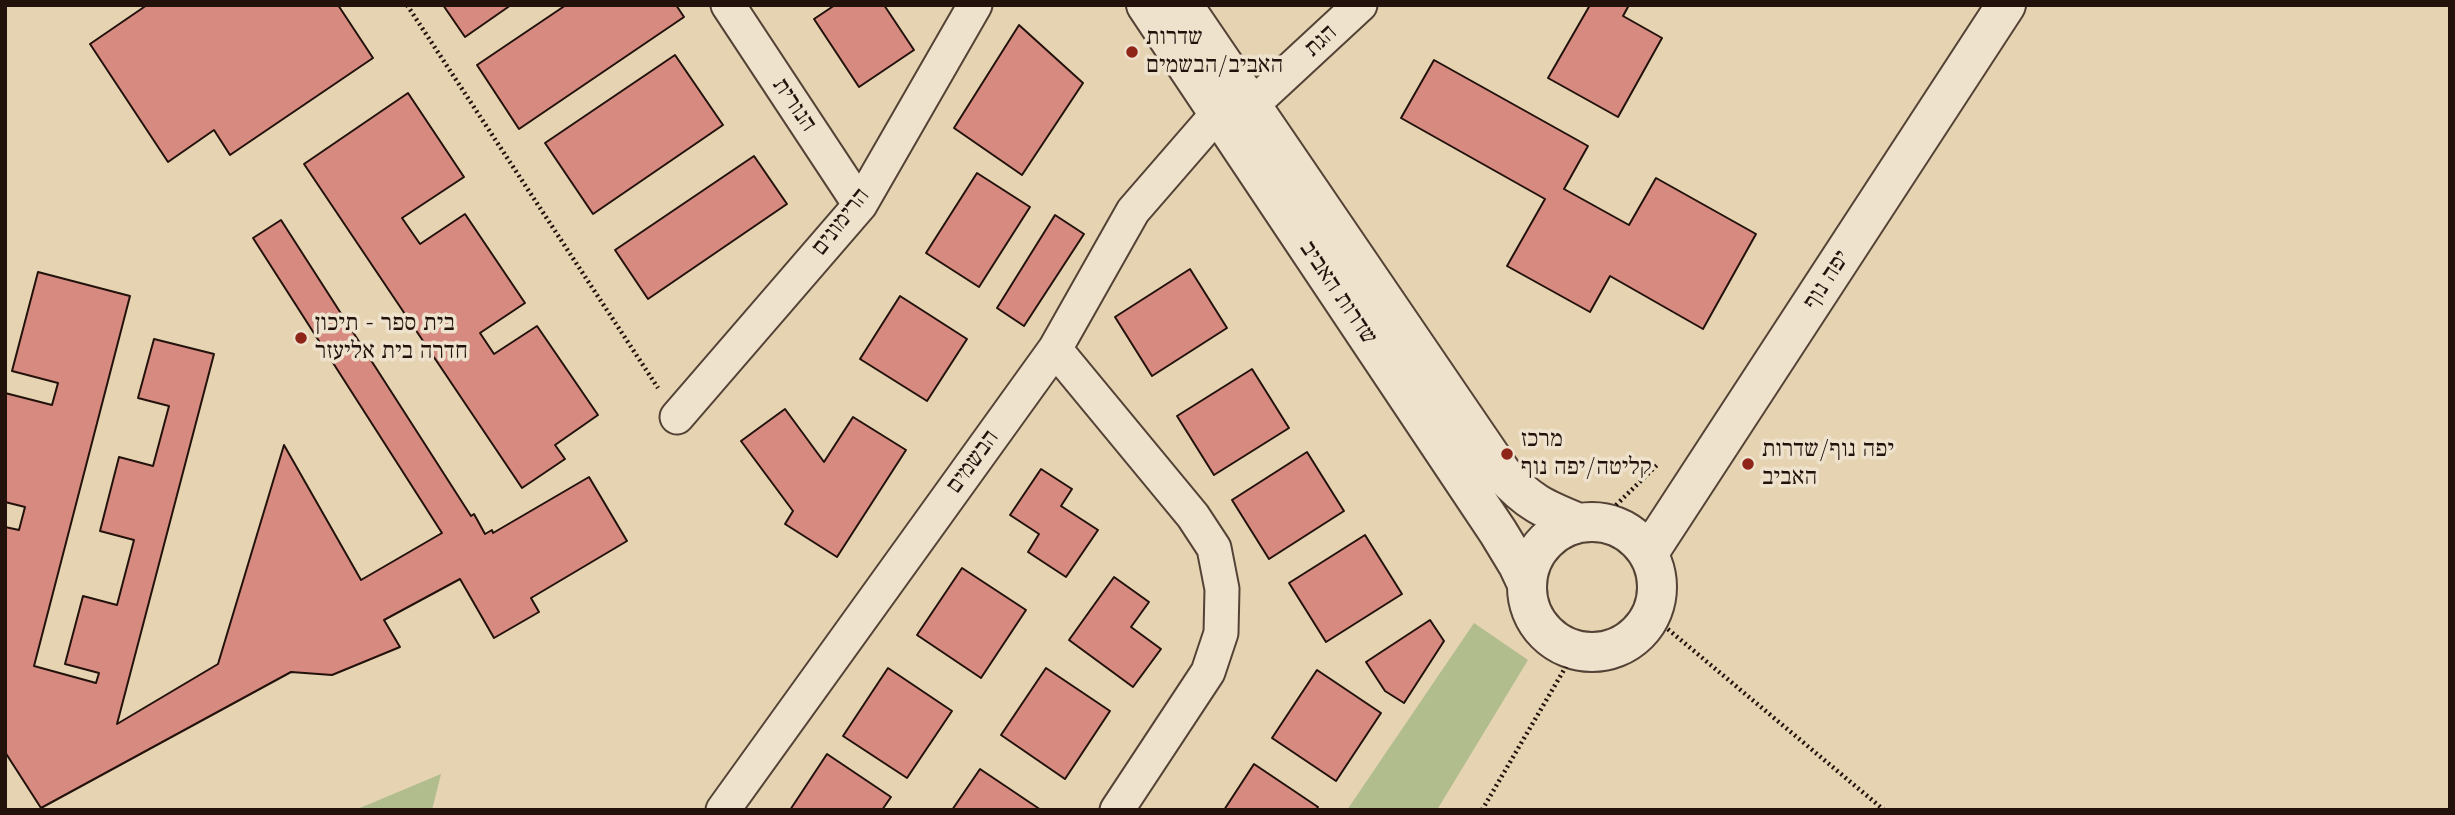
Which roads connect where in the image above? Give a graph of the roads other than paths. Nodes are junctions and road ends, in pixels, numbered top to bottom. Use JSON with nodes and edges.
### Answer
{"nodes":[{"id":1,"x":727,"y":5,"type":"edge"},
{"id":2,"x":975,"y":5,"type":"edge"},
{"id":3,"x":1146,"y":5,"type":"edge"},
{"id":4,"x":1183,"y":5,"type":"edge"},
{"id":5,"x":1360,"y":5,"type":"edge"},
{"id":6,"x":2006,"y":5,"type":"edge"},
{"id":7,"x":1234,"y":110,"type":"junction"},
{"id":8,"x":860,"y":205,"type":"junction"},
{"id":9,"x":1055,"y":349,"type":"junction"},
{"id":10,"x":677,"y":417,"type":"road end"},
{"id":11,"x":1579,"y":523,"type":"junction"},
{"id":12,"x":1648,"y":554,"type":"junction"},
{"id":13,"x":1526,"y":582,"type":"junction"},
{"id":14,"x":723,"y":810,"type":"edge"},
{"id":15,"x":1117,"y":810,"type":"edge"}],
"edges":[{"from":1,"to":8,"type":"street","name":"הנורית"},
{"from":2,"to":8,"type":"street","name":"הרימונים"},
{"from":3,"to":7,"type":"street","name":"שדרות האביב"},
{"from":4,"to":7,"type":"street","name":"שדרות האביב"},
{"from":5,"to":7,"type":"street","name":"הגת"},
{"from":6,"to":12,"type":"street","name":"יפה נוף"},
{"from":7,"to":9,"type":"street","name":"הבשמים"},
{"from":7,"to":11,"type":"street","name":"שדרות האביב"},
{"from":7,"to":13,"type":"street","name":"שדרות האביב"},
{"from":8,"to":10,"type":"street","name":"הרימונים"},
{"from":9,"to":14,"type":"street","name":"הבשמים"},
{"from":9,"to":15,"type":"street"},
{"from":11,"to":12,"type":"street"},
{"from":11,"to":13,"type":"street"},
{"from":12,"to":13,"type":"street"}]}
